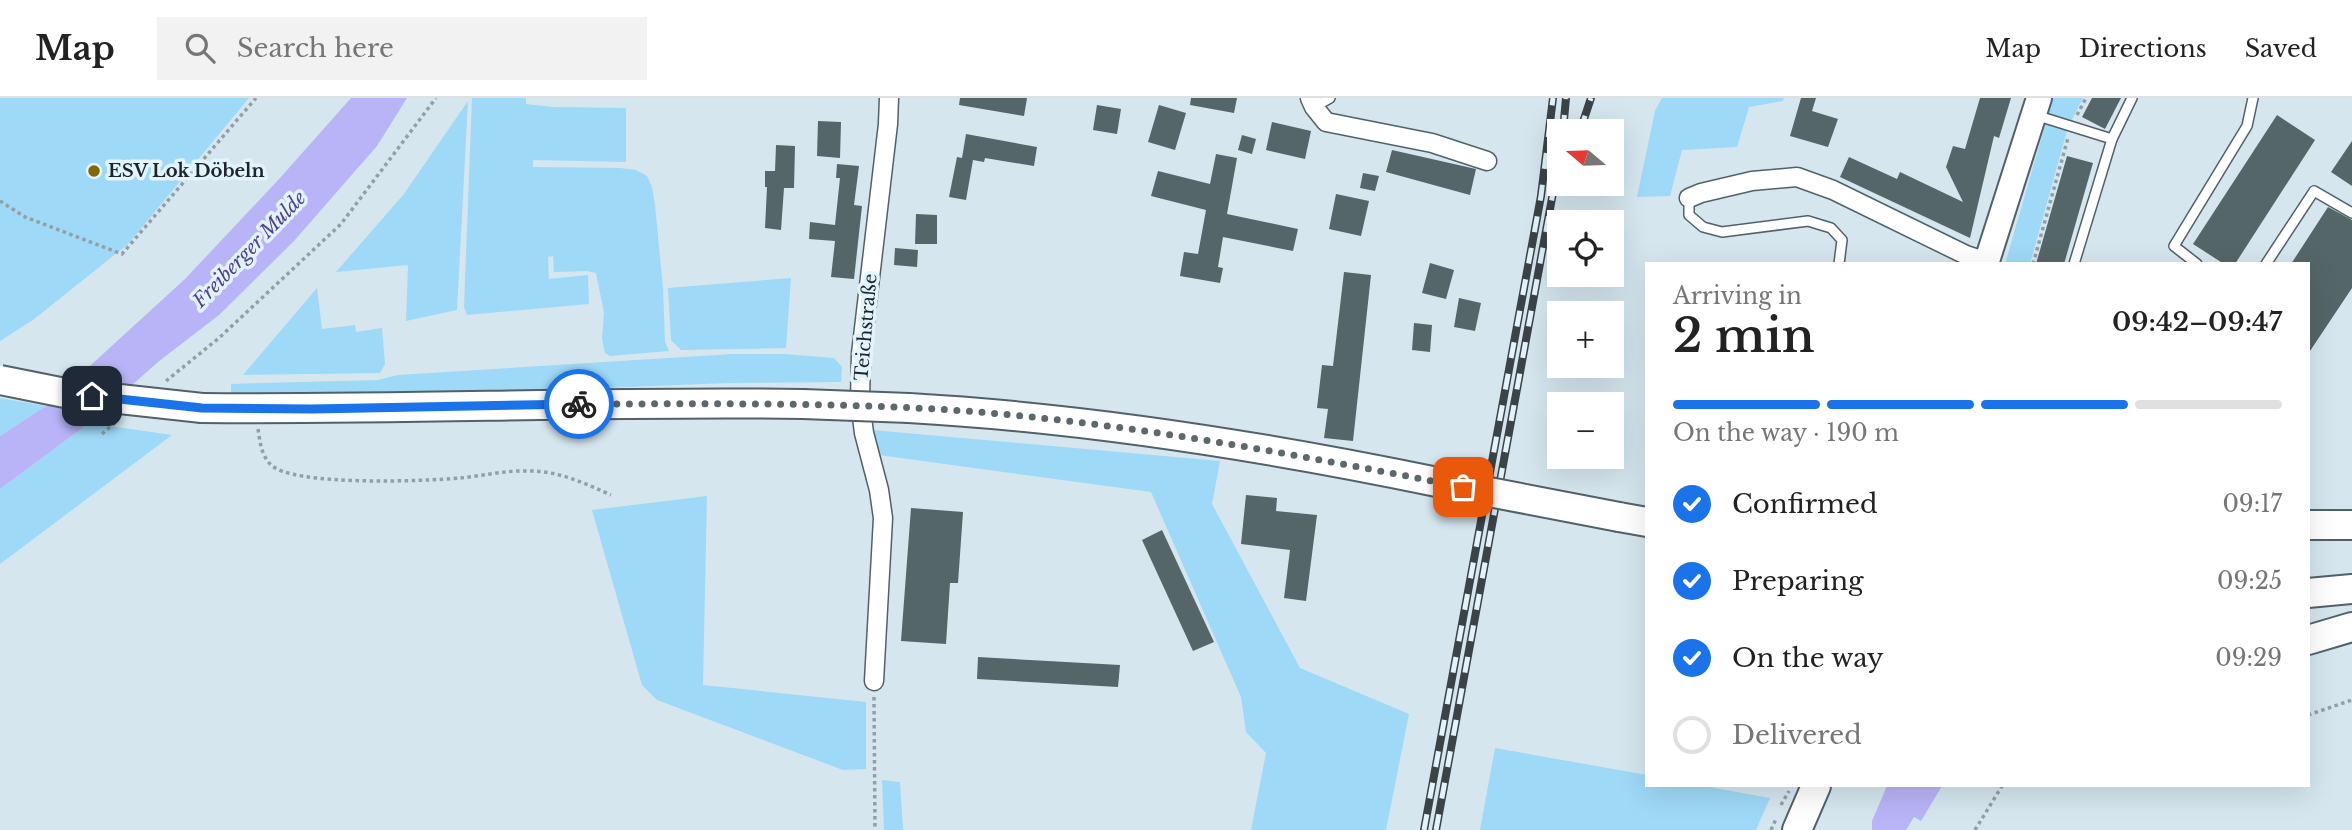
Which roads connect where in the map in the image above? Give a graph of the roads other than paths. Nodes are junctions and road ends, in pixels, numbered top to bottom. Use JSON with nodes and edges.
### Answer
{"nodes":[{"id":1,"x":888,"y":98,"type":"edge"},
{"id":2,"x":1331,"y":98,"type":"edge"},
{"id":3,"x":2132,"y":98,"type":"edge"},
{"id":4,"x":2253,"y":98,"type":"edge"},
{"id":5,"x":1312,"y":102,"type":"edge"},
{"id":6,"x":2036,"y":106,"type":"edge"},
{"id":7,"x":2112,"y":139,"type":"junction"},
{"id":8,"x":1488,"y":161,"type":"dead end"},
{"id":9,"x":1689,"y":198,"type":"joint"},
{"id":10,"x":2352,"y":213,"type":"edge"},
{"id":11,"x":1839,"y":262,"type":"edge"},
{"id":12,"x":1984,"y":262,"type":"edge"},
{"id":13,"x":1986,"y":262,"type":"edge"},
{"id":14,"x":2075,"y":262,"type":"edge"},
{"id":15,"x":2194,"y":262,"type":"edge"},
{"id":16,"x":2267,"y":262,"type":"edge"},
{"id":17,"x":0,"y":380,"type":"edge"},
{"id":18,"x":1645,"y":523,"type":"edge"},
{"id":19,"x":2352,"y":525,"type":"edge"},
{"id":20,"x":2310,"y":526,"type":"edge"},
{"id":21,"x":2352,"y":589,"type":"edge"},
{"id":22,"x":2310,"y":593,"type":"edge"},
{"id":23,"x":2352,"y":626,"type":"edge"},
{"id":24,"x":2310,"y":639,"type":"edge"},
{"id":25,"x":874,"y":681,"type":"road end"},
{"id":26,"x":1816,"y":787,"type":"edge"},
{"id":27,"x":1797,"y":830,"type":"edge"}],
"edges":[{"from":1,"to":25,"type":"street","name":"Teichstraße"},
{"from":2,"to":5,"type":"lane"},
{"from":3,"to":7,"type":"lane"},
{"from":4,"to":15,"type":"lane"},
{"from":5,"to":8,"type":"street"},
{"from":6,"to":7,"type":"lane"},
{"from":6,"to":13,"type":"main road"},
{"from":7,"to":14,"type":"lane"},
{"from":9,"to":11,"type":"lane"},
{"from":9,"to":12,"type":"street"},
{"from":10,"to":16,"type":"lane"},
{"from":17,"to":18,"type":"main road","bridge":true},
{"from":19,"to":20,"type":"main road"},
{"from":21,"to":22,"type":"main road"},
{"from":23,"to":24,"type":"main road"},
{"from":26,"to":27,"type":"main road"}]}
